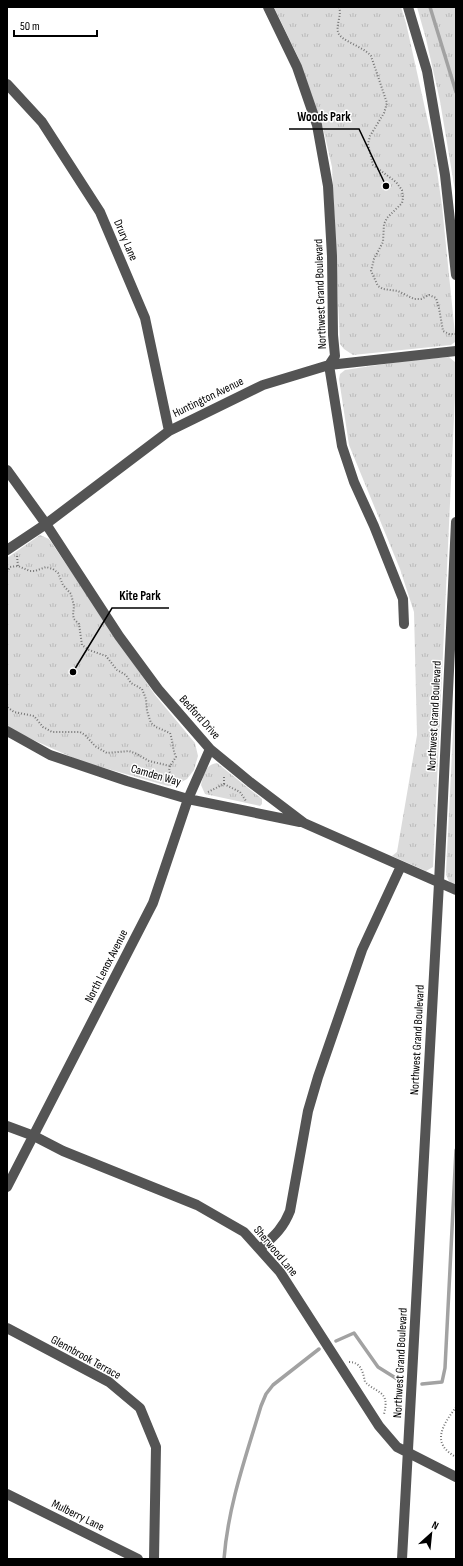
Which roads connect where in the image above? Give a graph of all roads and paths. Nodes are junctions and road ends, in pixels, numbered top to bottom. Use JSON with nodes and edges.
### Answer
{"nodes":[{"id":1,"x":268,"y":7,"type":"edge"},
{"id":2,"x":339,"y":7,"type":"edge"},
{"id":3,"x":408,"y":7,"type":"edge"},
{"id":4,"x":7,"y":84,"type":"edge"},
{"id":5,"x":456,"y":275,"type":"edge"},
{"id":6,"x":456,"y":334,"type":"edge"},
{"id":7,"x":456,"y":351,"type":"edge"},
{"id":8,"x":329,"y":365,"type":"junction"},
{"id":9,"x":169,"y":432,"type":"junction"},
{"id":10,"x":7,"y":470,"type":"edge"},
{"id":11,"x":456,"y":522,"type":"edge"},
{"id":12,"x":46,"y":524,"type":"junction"},
{"id":13,"x":7,"y":550,"type":"edge"},
{"id":14,"x":7,"y":572,"type":"edge"},
{"id":15,"x":404,"y":624,"type":"dead end"},
{"id":16,"x":7,"y":707,"type":"edge"},
{"id":17,"x":7,"y":731,"type":"edge"},
{"id":18,"x":210,"y":749,"type":"junction"},
{"id":19,"x":223,"y":759,"type":"junction"},
{"id":20,"x":170,"y":766,"type":"junction"},
{"id":21,"x":224,"y":784,"type":"junction"},
{"id":22,"x":191,"y":799,"type":"junction"},
{"id":23,"x":249,"y":811,"type":"junction"},
{"id":24,"x":304,"y":823,"type":"junction"},
{"id":25,"x":401,"y":866,"type":"junction"},
{"id":26,"x":439,"y":883,"type":"junction"},
{"id":27,"x":456,"y":890,"type":"edge"},
{"id":28,"x":7,"y":1126,"type":"edge"},
{"id":29,"x":34,"y":1136,"type":"junction"},
{"id":30,"x":7,"y":1187,"type":"edge"},
{"id":31,"x":260,"y":1249,"type":"junction"},
{"id":32,"x":7,"y":1328,"type":"edge"},
{"id":33,"x":347,"y":1362,"type":"dead end"},
{"id":34,"x":456,"y":1407,"type":"edge"},
{"id":35,"x":382,"y":1417,"type":"dead end"},
{"id":36,"x":408,"y":1452,"type":"junction"},
{"id":37,"x":456,"y":1457,"type":"edge"},
{"id":38,"x":456,"y":1477,"type":"edge"},
{"id":39,"x":7,"y":1494,"type":"edge"},
{"id":40,"x":138,"y":1559,"type":"edge"},
{"id":41,"x":154,"y":1559,"type":"edge"},
{"id":42,"x":402,"y":1559,"type":"edge"}],
"edges":[{"from":1,"to":8,"type":"street","name":"Northwest Grand Boulevard"},
{"from":2,"to":6,"type":"path"},
{"from":3,"to":5,"type":"street"},
{"from":4,"to":9,"type":"street","name":"Drury Lane"},
{"from":7,"to":8,"type":"street","name":"Huntington Avenue"},
{"from":8,"to":9,"type":"street","name":"Huntington Avenue"},
{"from":8,"to":15,"type":"street","name":"Northwest Grand Boulevard"},
{"from":9,"to":12,"type":"street","name":"Huntington Avenue"},
{"from":10,"to":12,"type":"street","name":"Bedford Drive"},
{"from":11,"to":26,"type":"street","name":"Northwest Grand Boulevard"},
{"from":12,"to":13,"type":"street","name":"Huntington Avenue"},
{"from":12,"to":18,"type":"street","name":"Bedford Drive"},
{"from":14,"to":20,"type":"path"},
{"from":16,"to":20,"type":"path"},
{"from":17,"to":22,"type":"street","name":"Camden Way"},
{"from":18,"to":19,"type":"street","name":"Bedford Drive"},
{"from":18,"to":22,"type":"street","name":"North Lenox Avenue"},
{"from":19,"to":21,"type":"path"},
{"from":19,"to":24,"type":"street","name":"Bedford Drive"},
{"from":20,"to":22,"type":"path"},
{"from":21,"to":22,"type":"path"},
{"from":21,"to":23,"type":"path"},
{"from":22,"to":23,"type":"street","name":"Camden Way"},
{"from":22,"to":29,"type":"street","name":"North Lenox Avenue"},
{"from":23,"to":24,"type":"street","name":"Camden Way"},
{"from":24,"to":25,"type":"street","name":"Bedford Drive"},
{"from":25,"to":26,"type":"street","name":"Bedford Drive"},
{"from":25,"to":31,"type":"street"},
{"from":26,"to":27,"type":"street","name":"Bedford Drive"},
{"from":26,"to":36,"type":"street","name":"Northwest Grand Boulevard"},
{"from":28,"to":29,"type":"street","name":"Sherwood Lane"},
{"from":29,"to":30,"type":"street","name":"North Lenox Avenue"},
{"from":29,"to":31,"type":"street","name":"Sherwood Lane"},
{"from":31,"to":36,"type":"street","name":"Sherwood Lane"},
{"from":32,"to":41,"type":"street","name":"Glennbrook Terrace"},
{"from":33,"to":35,"type":"path"},
{"from":34,"to":37,"type":"path"},
{"from":36,"to":38,"type":"street","name":"Sherwood Lane"},
{"from":36,"to":42,"type":"street","name":"Northwest Grand Boulevard"},
{"from":39,"to":40,"type":"street","name":"Mulberry Lane"}]}
